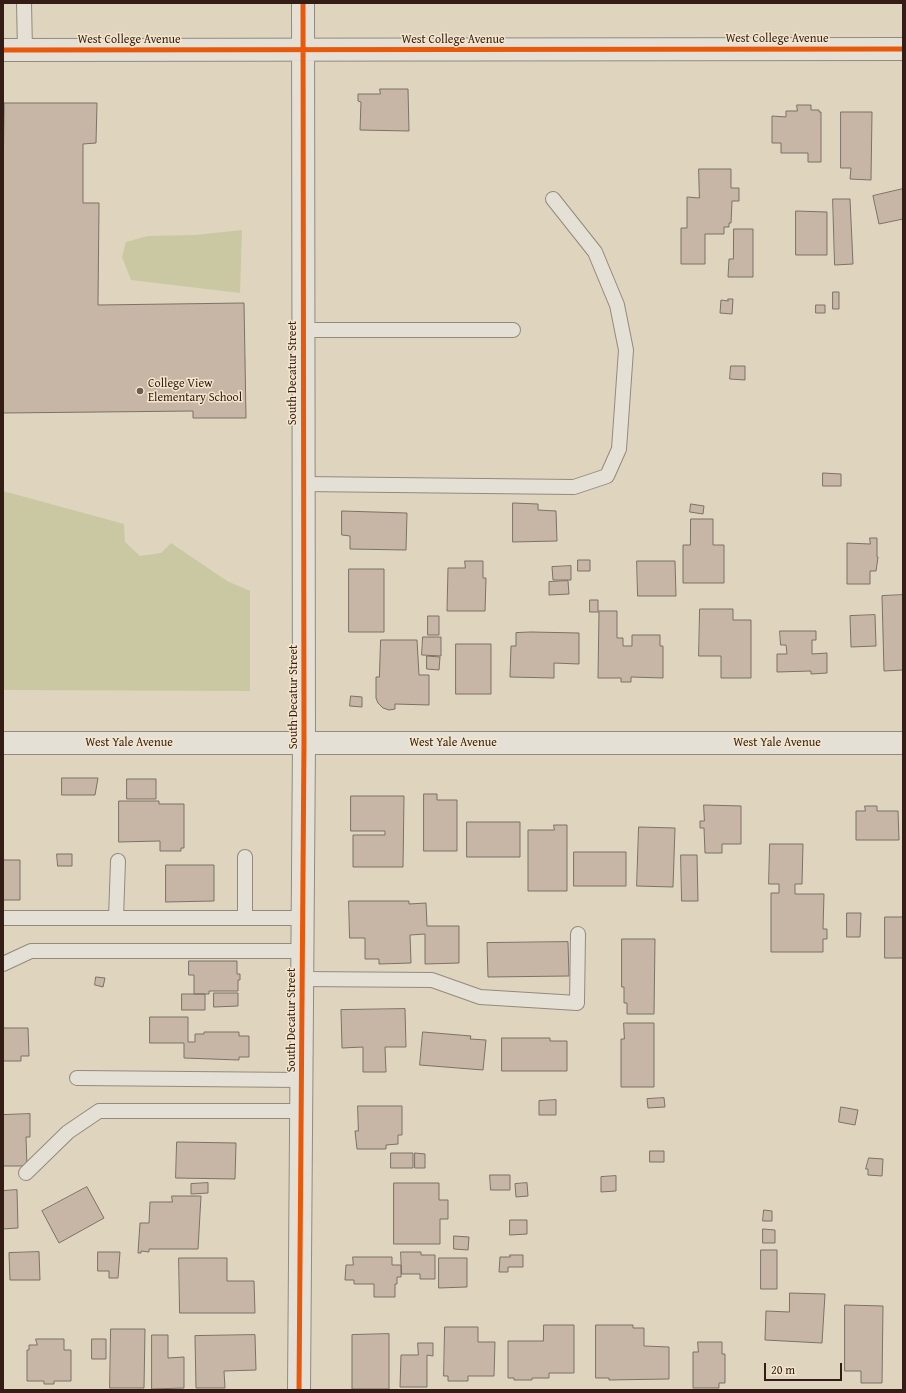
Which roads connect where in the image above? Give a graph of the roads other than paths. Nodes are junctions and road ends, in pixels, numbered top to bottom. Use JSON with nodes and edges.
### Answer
{"nodes":[{"id":1,"x":24,"y":3,"type":"edge"},
{"id":2,"x":303,"y":3,"type":"edge"},
{"id":3,"x":903,"y":49,"type":"edge"},
{"id":4,"x":3,"y":50,"type":"edge"},
{"id":5,"x":25,"y":50,"type":"junction"},
{"id":6,"x":303,"y":50,"type":"junction"},
{"id":7,"x":553,"y":199,"type":"dead end"},
{"id":8,"x":303,"y":330,"type":"junction"},
{"id":9,"x":513,"y":330,"type":"dead end"},
{"id":10,"x":303,"y":484,"type":"junction"},
{"id":11,"x":3,"y":743,"type":"edge"},
{"id":12,"x":304,"y":743,"type":"junction"},
{"id":13,"x":903,"y":743,"type":"edge"},
{"id":14,"x":245,"y":857,"type":"dead end"},
{"id":15,"x":118,"y":861,"type":"dead end"},
{"id":16,"x":3,"y":918,"type":"edge"},
{"id":17,"x":116,"y":918,"type":"junction"},
{"id":18,"x":245,"y":918,"type":"junction"},
{"id":19,"x":303,"y":918,"type":"junction"},
{"id":20,"x":578,"y":934,"type":"dead end"},
{"id":21,"x":302,"y":951,"type":"junction"},
{"id":22,"x":3,"y":964,"type":"edge"},
{"id":23,"x":302,"y":979,"type":"junction"},
{"id":24,"x":76,"y":1078,"type":"dead end"},
{"id":25,"x":301,"y":1080,"type":"junction"},
{"id":26,"x":301,"y":1111,"type":"junction"},
{"id":27,"x":26,"y":1173,"type":"dead end"},
{"id":28,"x":299,"y":1390,"type":"edge"}],
"edges":[{"from":1,"to":5,"type":"lane"},
{"from":2,"to":6,"type":"street","name":"South Decatur Street"},
{"from":3,"to":6,"type":"street","name":"West College Avenue"},
{"from":4,"to":5,"type":"street","name":"West College Avenue"},
{"from":5,"to":6,"type":"street","name":"West College Avenue"},
{"from":6,"to":8,"type":"street","name":"South Decatur Street"},
{"from":7,"to":10,"type":"lane"},
{"from":8,"to":9,"type":"lane"},
{"from":8,"to":10,"type":"street","name":"South Decatur Street"},
{"from":10,"to":12,"type":"street","name":"South Decatur Street"},
{"from":11,"to":12,"type":"street","name":"West Yale Avenue"},
{"from":12,"to":13,"type":"street","name":"West Yale Avenue"},
{"from":12,"to":19,"type":"street","name":"South Decatur Street"},
{"from":14,"to":18,"type":"lane"},
{"from":15,"to":17,"type":"lane"},
{"from":16,"to":17,"type":"lane"},
{"from":17,"to":18,"type":"lane"},
{"from":18,"to":19,"type":"lane"},
{"from":19,"to":21,"type":"street","name":"South Decatur Street"},
{"from":20,"to":23,"type":"lane"},
{"from":21,"to":22,"type":"lane"},
{"from":21,"to":23,"type":"street","name":"South Decatur Street"},
{"from":23,"to":25,"type":"street","name":"South Decatur Street"},
{"from":24,"to":25,"type":"lane"},
{"from":25,"to":26,"type":"street","name":"South Decatur Street"},
{"from":26,"to":27,"type":"lane"},
{"from":26,"to":28,"type":"street","name":"South Decatur Street"}]}
